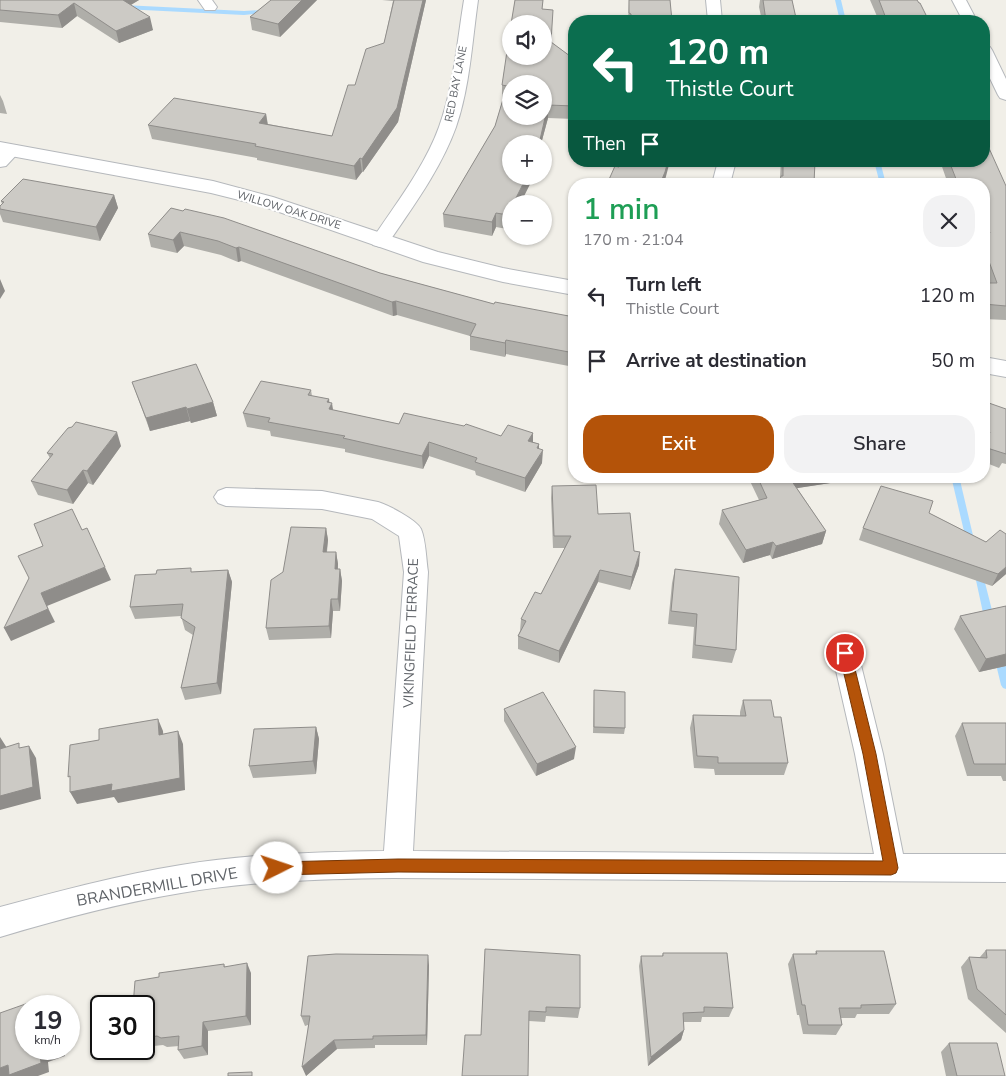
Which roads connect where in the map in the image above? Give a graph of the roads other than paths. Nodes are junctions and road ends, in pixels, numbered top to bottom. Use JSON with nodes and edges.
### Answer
{"nodes":[{"id":1,"x":471,"y":0,"type":"edge"},
{"id":2,"x":713,"y":0,"type":"edge"},
{"id":3,"x":959,"y":0,"type":"edge"},
{"id":4,"x":714,"y":15,"type":"edge"},
{"id":5,"x":967,"y":15,"type":"edge"},
{"id":6,"x":990,"y":58,"type":"edge"},
{"id":7,"x":1001,"y":74,"type":"edge"},
{"id":8,"x":1006,"y":95,"type":"edge"},
{"id":9,"x":4,"y":153,"type":"edge"},
{"id":10,"x":380,"y":241,"type":"junction"},
{"id":11,"x":568,"y":287,"type":"edge"},
{"id":12,"x":990,"y":366,"type":"edge"},
{"id":13,"x":1006,"y":369,"type":"edge"},
{"id":14,"x":226,"y":497,"type":"dead end"},
{"id":15,"x":845,"y":653,"type":"dead end"},
{"id":16,"x":398,"y":865,"type":"junction"},
{"id":17,"x":891,"y":868,"type":"junction"},
{"id":18,"x":1006,"y":868,"type":"edge"},
{"id":19,"x":0,"y":922,"type":"edge"}],
"edges":[{"from":1,"to":10,"type":"street","name":"RED BAY LANE"},
{"from":2,"to":4,"type":"street"},
{"from":3,"to":5,"type":"street"},
{"from":6,"to":7,"type":"street"},
{"from":7,"to":8,"type":"street"},
{"from":9,"to":10,"type":"street","name":"WILLOW OAK DRIVE"},
{"from":10,"to":11,"type":"street","name":"WILLOW OAK DRIVE"},
{"from":12,"to":13,"type":"street"},
{"from":14,"to":16,"type":"street","name":"VIKINGFIELD TERRACE"},
{"from":15,"to":17,"type":"street"},
{"from":16,"to":17,"type":"street","name":"BRANDERMILL DRIVE"},
{"from":16,"to":19,"type":"street","name":"BRANDERMILL DRIVE"},
{"from":17,"to":18,"type":"street","name":"BRANDERMILL DRIVE"}]}
